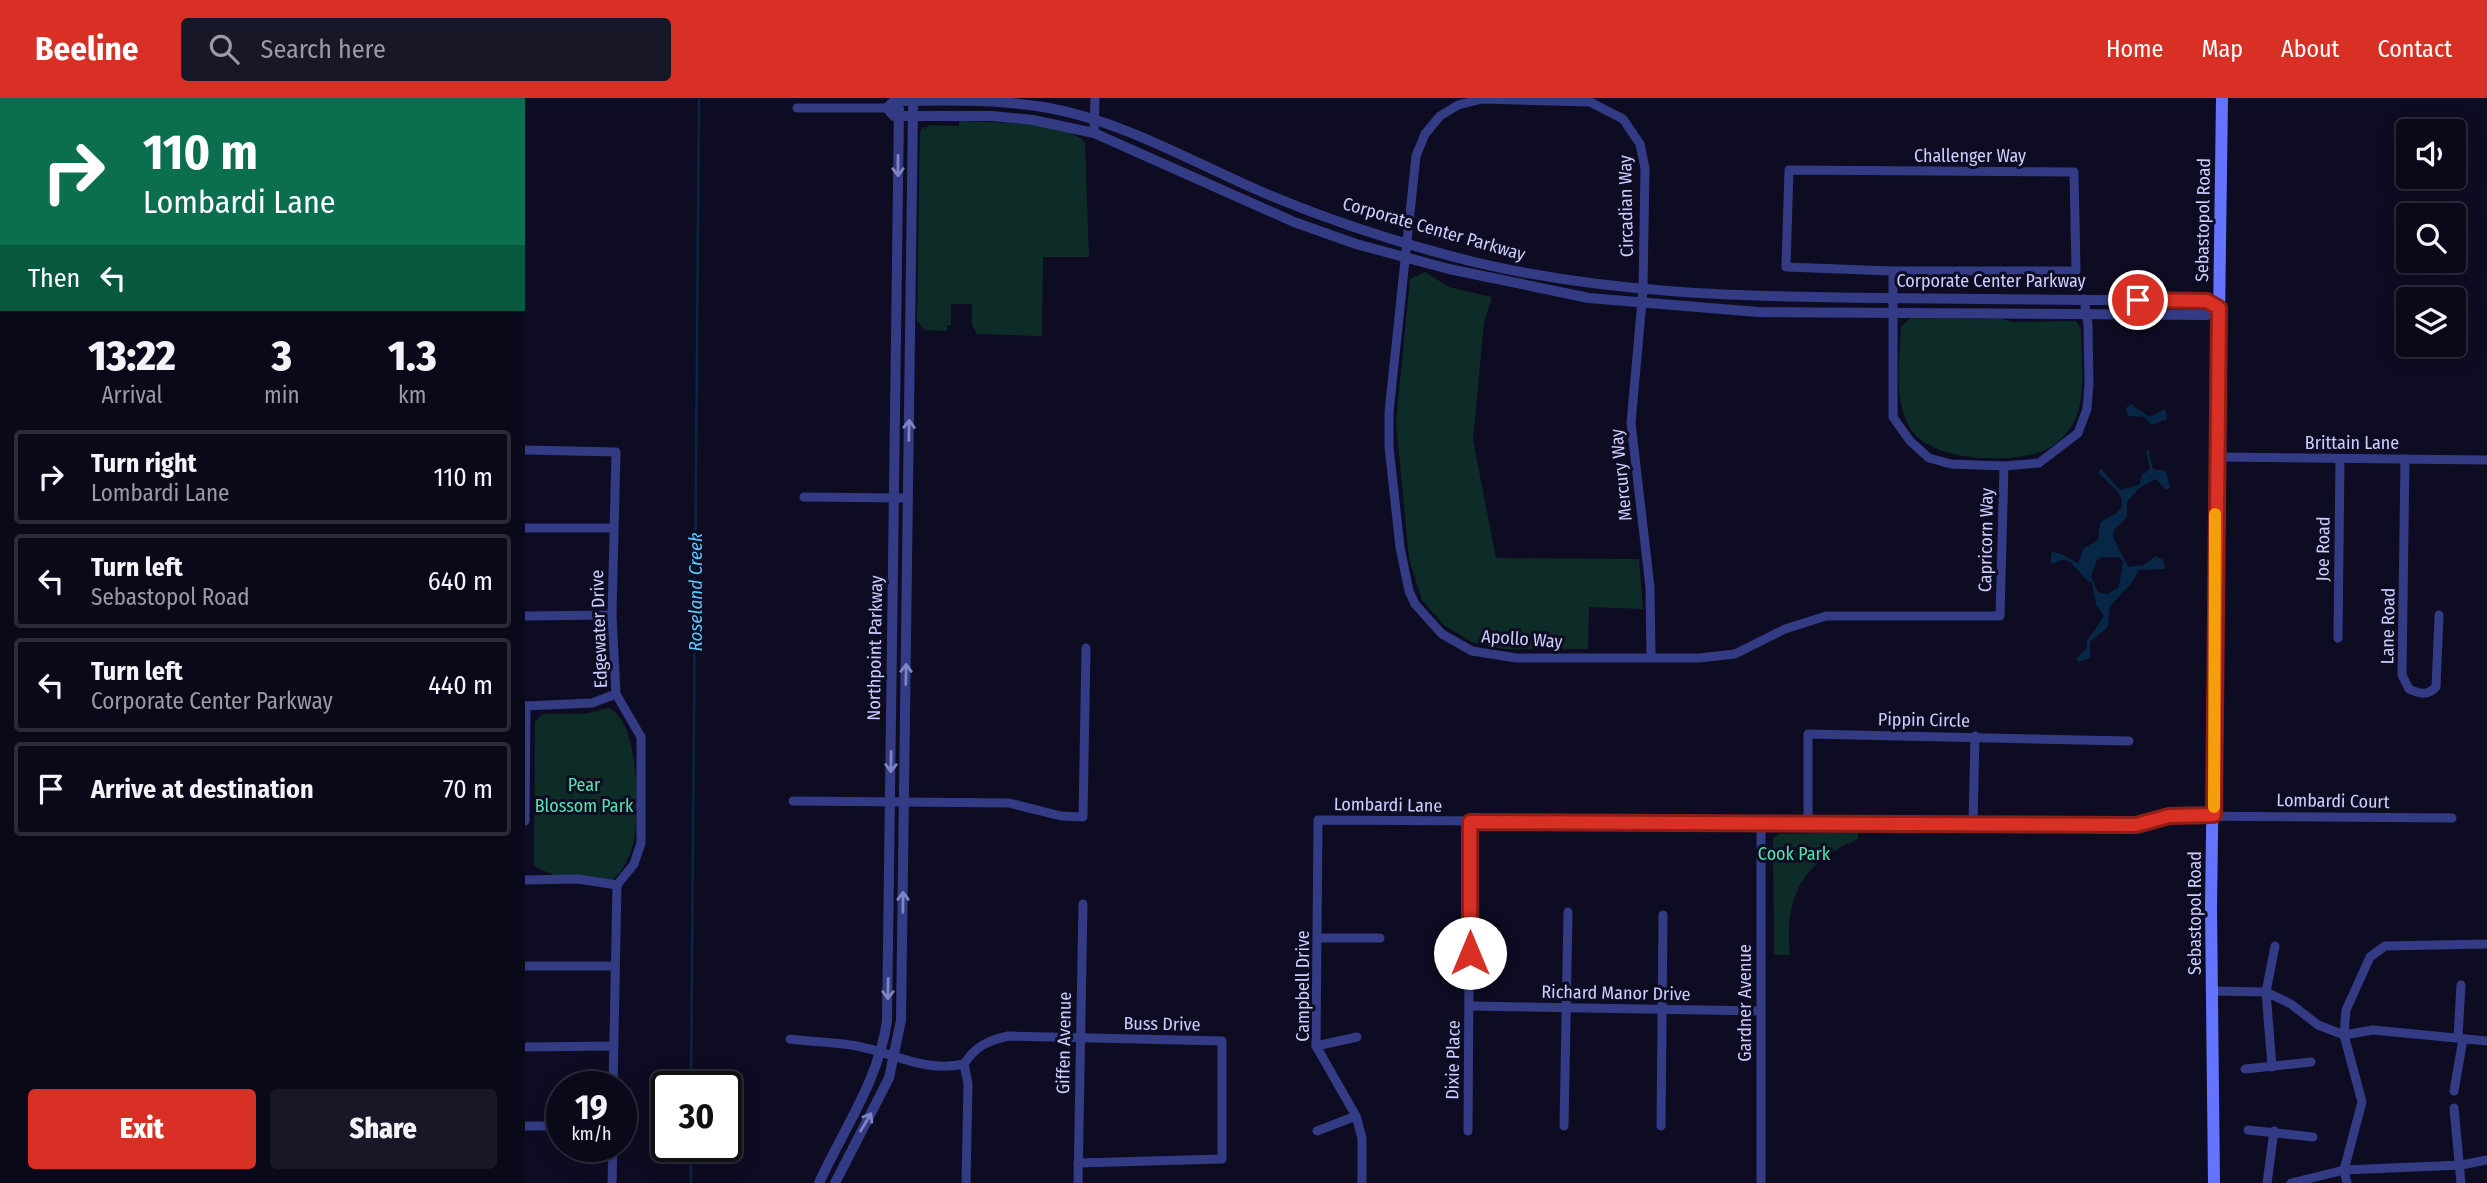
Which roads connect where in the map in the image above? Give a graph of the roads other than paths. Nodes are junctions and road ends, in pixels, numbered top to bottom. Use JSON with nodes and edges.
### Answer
{"nodes":[{"id":1,"x":1095,"y":98,"type":"edge"},
{"id":2,"x":2222,"y":98,"type":"edge"},
{"id":3,"x":899,"y":99,"type":"edge"},
{"id":4,"x":913,"y":99,"type":"edge"},
{"id":5,"x":797,"y":108,"type":"dead end"},
{"id":6,"x":887,"y":108,"type":"junction"},
{"id":7,"x":899,"y":116,"type":"junction"},
{"id":8,"x":913,"y":116,"type":"junction"},
{"id":9,"x":1094,"y":120,"type":"junction"},
{"id":10,"x":1094,"y":133,"type":"junction"},
{"id":11,"x":1406,"y":244,"type":"junction"},
{"id":12,"x":1405,"y":259,"type":"junction"},
{"id":13,"x":1893,"y":271,"type":"junction"},
{"id":14,"x":1643,"y":290,"type":"junction"},
{"id":15,"x":1893,"y":298,"type":"junction"},
{"id":16,"x":2084,"y":299,"type":"junction"},
{"id":17,"x":1641,"y":304,"type":"junction"},
{"id":18,"x":2219,"y":308,"type":"junction"},
{"id":19,"x":1893,"y":313,"type":"junction"},
{"id":20,"x":2086,"y":314,"type":"junction"},
{"id":21,"x":525,"y":450,"type":"edge"},
{"id":22,"x":2217,"y":457,"type":"junction"},
{"id":23,"x":2405,"y":459,"type":"junction"},
{"id":24,"x":2340,"y":460,"type":"junction"},
{"id":25,"x":2487,"y":460,"type":"edge"},
{"id":26,"x":2004,"y":466,"type":"junction"},
{"id":27,"x":804,"y":497,"type":"dead end"},
{"id":28,"x":898,"y":498,"type":"junction"},
{"id":29,"x":525,"y":527,"type":"edge"},
{"id":30,"x":613,"y":528,"type":"junction"},
{"id":31,"x":612,"y":615,"type":"junction"},
{"id":32,"x":2000,"y":615,"type":"joint"},
{"id":33,"x":2439,"y":615,"type":"dead end"},
{"id":34,"x":525,"y":616,"type":"edge"},
{"id":35,"x":2338,"y":638,"type":"dead end"},
{"id":36,"x":1086,"y":648,"type":"dead end"},
{"id":37,"x":1651,"y":657,"type":"junction"},
{"id":38,"x":616,"y":694,"type":"junction"},
{"id":39,"x":526,"y":706,"type":"edge"},
{"id":40,"x":1975,"y":737,"type":"junction"},
{"id":41,"x":2129,"y":741,"type":"dead end"},
{"id":42,"x":793,"y":802,"type":"dead end"},
{"id":43,"x":890,"y":802,"type":"junction"},
{"id":44,"x":905,"y":803,"type":"junction"},
{"id":45,"x":2214,"y":815,"type":"junction"},
{"id":46,"x":2452,"y":818,"type":"dead end"},
{"id":47,"x":1318,"y":820,"type":"joint"},
{"id":48,"x":525,"y":821,"type":"edge"},
{"id":49,"x":1470,"y":822,"type":"junction"},
{"id":50,"x":1761,"y":823,"type":"junction"},
{"id":51,"x":1808,"y":823,"type":"junction"},
{"id":52,"x":1973,"y":823,"type":"junction"},
{"id":53,"x":525,"y":880,"type":"edge"},
{"id":54,"x":617,"y":885,"type":"junction"},
{"id":55,"x":1083,"y":904,"type":"dead end"},
{"id":56,"x":1568,"y":912,"type":"dead end"},
{"id":57,"x":1663,"y":915,"type":"dead end"},
{"id":58,"x":1380,"y":937,"type":"dead end"},
{"id":59,"x":1319,"y":938,"type":"junction"},
{"id":60,"x":2487,"y":944,"type":"edge"},
{"id":61,"x":2275,"y":946,"type":"dead end"},
{"id":62,"x":525,"y":966,"type":"edge"},
{"id":63,"x":615,"y":966,"type":"junction"},
{"id":64,"x":2461,"y":985,"type":"dead end"},
{"id":65,"x":2213,"y":990,"type":"junction"},
{"id":66,"x":2266,"y":992,"type":"junction"},
{"id":67,"x":1470,"y":1006,"type":"junction"},
{"id":68,"x":1567,"y":1007,"type":"junction"},
{"id":69,"x":1662,"y":1010,"type":"junction"},
{"id":70,"x":1761,"y":1012,"type":"junction"},
{"id":71,"x":2344,"y":1035,"type":"junction"},
{"id":72,"x":1357,"y":1037,"type":"dead end"},
{"id":73,"x":2461,"y":1038,"type":"junction"},
{"id":74,"x":790,"y":1039,"type":"dead end"},
{"id":75,"x":1079,"y":1039,"type":"junction"},
{"id":76,"x":2487,"y":1041,"type":"edge"},
{"id":77,"x":614,"y":1046,"type":"junction"},
{"id":78,"x":1316,"y":1046,"type":"junction"},
{"id":79,"x":525,"y":1047,"type":"edge"},
{"id":80,"x":882,"y":1052,"type":"junction"},
{"id":81,"x":895,"y":1055,"type":"junction"},
{"id":82,"x":2311,"y":1062,"type":"dead end"},
{"id":83,"x":964,"y":1064,"type":"junction"},
{"id":84,"x":2272,"y":1067,"type":"junction"},
{"id":85,"x":2245,"y":1069,"type":"dead end"},
{"id":86,"x":613,"y":1071,"type":"edge"},
{"id":87,"x":2454,"y":1091,"type":"dead end"},
{"id":88,"x":2454,"y":1108,"type":"dead end"},
{"id":89,"x":1356,"y":1116,"type":"junction"},
{"id":90,"x":525,"y":1126,"type":"edge"},
{"id":91,"x":546,"y":1126,"type":"edge"},
{"id":92,"x":1564,"y":1126,"type":"dead end"},
{"id":93,"x":1661,"y":1126,"type":"dead end"},
{"id":94,"x":2248,"y":1130,"type":"dead end"},
{"id":95,"x":1317,"y":1131,"type":"dead end"},
{"id":96,"x":1468,"y":1131,"type":"dead end"},
{"id":97,"x":2274,"y":1131,"type":"junction"},
{"id":98,"x":2313,"y":1136,"type":"dead end"},
{"id":99,"x":2487,"y":1160,"type":"edge"},
{"id":100,"x":613,"y":1162,"type":"edge"},
{"id":101,"x":1079,"y":1163,"type":"junction"},
{"id":102,"x":2461,"y":1165,"type":"junction"},
{"id":103,"x":2344,"y":1170,"type":"junction"},
{"id":104,"x":612,"y":1183,"type":"edge"},
{"id":105,"x":819,"y":1183,"type":"edge"},
{"id":106,"x":835,"y":1183,"type":"edge"},
{"id":107,"x":966,"y":1183,"type":"edge"},
{"id":108,"x":1078,"y":1183,"type":"edge"},
{"id":109,"x":1362,"y":1183,"type":"edge"},
{"id":110,"x":1761,"y":1183,"type":"edge"},
{"id":111,"x":2214,"y":1183,"type":"edge"},
{"id":112,"x":2267,"y":1183,"type":"edge"},
{"id":113,"x":2291,"y":1183,"type":"edge"},
{"id":114,"x":2347,"y":1183,"type":"edge"},
{"id":115,"x":2461,"y":1183,"type":"edge"}],
"edges":[{"from":1,"to":9,"type":"street"},
{"from":2,"to":18,"type":"main road","name":"Sebastopol Road"},
{"from":3,"to":4,"type":"street","name":"Corporate Center Parkway"},
{"from":3,"to":6,"type":"street"},
{"from":3,"to":7,"type":"street","name":"Northpoint Parkway"},
{"from":4,"to":8,"type":"street","name":"Northpoint Parkway"},
{"from":4,"to":9,"type":"street","name":"Corporate Center Parkway"},
{"from":5,"to":6,"type":"street"},
{"from":6,"to":7,"type":"street"},
{"from":7,"to":8,"type":"street","name":"Corporate Center Parkway"},
{"from":7,"to":28,"type":"street","name":"Northpoint Parkway","one_way":true},
{"from":8,"to":10,"type":"street","name":"Corporate Center Parkway"},
{"from":44,"to":8,"type":"street","name":"Northpoint Parkway","one_way":true},
{"from":9,"to":10,"type":"street"},
{"from":9,"to":11,"type":"street","name":"Corporate Center Parkway"},
{"from":10,"to":12,"type":"street","name":"Corporate Center Parkway"},
{"from":11,"to":12,"type":"street","name":"Apollo Way"},
{"from":11,"to":14,"type":"street","name":"Corporate Center Parkway"},
{"from":11,"to":14,"type":"street","name":"Circadian Way"},
{"from":12,"to":17,"type":"street","name":"Corporate Center Parkway"},
{"from":12,"to":37,"type":"street","name":"Apollo Way"},
{"from":13,"to":13,"type":"street","name":"Challenger Way"},
{"from":13,"to":15,"type":"street"},
{"from":14,"to":15,"type":"street","name":"Corporate Center Parkway"},
{"from":14,"to":17,"type":"street","name":"Mercury Way"},
{"from":15,"to":16,"type":"street","name":"Corporate Center Parkway"},
{"from":15,"to":19,"type":"street"},
{"from":16,"to":18,"type":"street","name":"Corporate Center Parkway"},
{"from":16,"to":20,"type":"street"},
{"from":17,"to":19,"type":"street","name":"Corporate Center Parkway"},
{"from":17,"to":37,"type":"street","name":"Mercury Way"},
{"from":18,"to":20,"type":"street","name":"Corporate Center Parkway"},
{"from":18,"to":22,"type":"main road","name":"Sebastopol Road"},
{"from":19,"to":20,"type":"street","name":"Corporate Center Parkway"},
{"from":19,"to":26,"type":"street"},
{"from":20,"to":26,"type":"street"},
{"from":21,"to":30,"type":"street","name":"Edgewater Drive"},
{"from":22,"to":24,"type":"street","name":"Brittain Lane"},
{"from":22,"to":45,"type":"main road","name":"Sebastopol Road"},
{"from":23,"to":24,"type":"street","name":"Brittain Lane"},
{"from":23,"to":25,"type":"street","name":"Brittain Lane"},
{"from":23,"to":33,"type":"street","name":"Lane Road"},
{"from":24,"to":35,"type":"street","name":"Joe Road"},
{"from":26,"to":32,"type":"street","name":"Capricorn Way"},
{"from":27,"to":28,"type":"street"},
{"from":28,"to":43,"type":"street","name":"Northpoint Parkway","one_way":true},
{"from":29,"to":30,"type":"street"},
{"from":30,"to":31,"type":"street","name":"Edgewater Drive"},
{"from":31,"to":34,"type":"street"},
{"from":31,"to":38,"type":"street","name":"Edgewater Drive"},
{"from":32,"to":37,"type":"street","name":"Apollo Way"},
{"from":36,"to":44,"type":"street"},
{"from":38,"to":39,"type":"street"},
{"from":38,"to":54,"type":"street","name":"Edgewater Drive"},
{"from":39,"to":48,"type":"street"},
{"from":40,"to":41,"type":"street","name":"Pippin Circle"},
{"from":40,"to":51,"type":"street","name":"Pippin Circle"},
{"from":40,"to":52,"type":"street"},
{"from":42,"to":43,"type":"street"},
{"from":43,"to":44,"type":"street"},
{"from":43,"to":80,"type":"street","name":"Northpoint Parkway","one_way":true},
{"from":81,"to":44,"type":"street","name":"Northpoint Parkway","one_way":true},
{"from":45,"to":46,"type":"street","name":"Lombardi Court"},
{"from":45,"to":52,"type":"street","name":"Lombardi Lane"},
{"from":45,"to":65,"type":"main road","name":"Sebastopol Road"},
{"from":47,"to":49,"type":"street","name":"Lombardi Lane"},
{"from":47,"to":59,"type":"street","name":"Campbell Drive"},
{"from":49,"to":50,"type":"street","name":"Lombardi Lane"},
{"from":49,"to":67,"type":"street","name":"Dixie Place"},
{"from":50,"to":51,"type":"street","name":"Lombardi Lane"},
{"from":50,"to":70,"type":"street","name":"Gardner Avenue"},
{"from":51,"to":52,"type":"street","name":"Lombardi Lane"},
{"from":53,"to":54,"type":"street"},
{"from":54,"to":63,"type":"street"},
{"from":55,"to":75,"type":"street","name":"Giffen Avenue"},
{"from":56,"to":68,"type":"street"},
{"from":57,"to":69,"type":"street"},
{"from":58,"to":59,"type":"street"},
{"from":59,"to":78,"type":"street","name":"Campbell Drive"},
{"from":60,"to":71,"type":"street"},
{"from":61,"to":66,"type":"street"},
{"from":62,"to":63,"type":"street"},
{"from":63,"to":77,"type":"street"},
{"from":64,"to":73,"type":"street"},
{"from":65,"to":66,"type":"street"},
{"from":65,"to":111,"type":"main road","name":"Sebastopol Road"},
{"from":66,"to":71,"type":"street"},
{"from":66,"to":84,"type":"street"},
{"from":67,"to":68,"type":"street","name":"Richard Manor Drive"},
{"from":67,"to":96,"type":"street","name":"Dixie Place"},
{"from":68,"to":69,"type":"street","name":"Richard Manor Drive"},
{"from":68,"to":92,"type":"street"},
{"from":69,"to":70,"type":"street","name":"Richard Manor Drive"},
{"from":69,"to":93,"type":"street"},
{"from":70,"to":110,"type":"street","name":"Gardner Avenue"},
{"from":71,"to":73,"type":"street"},
{"from":71,"to":103,"type":"street"},
{"from":72,"to":78,"type":"street"},
{"from":73,"to":76,"type":"street"},
{"from":73,"to":87,"type":"street"},
{"from":74,"to":80,"type":"street"},
{"from":75,"to":83,"type":"street","name":"Buss Drive"},
{"from":75,"to":101,"type":"street","name":"Giffen Avenue"},
{"from":75,"to":101,"type":"street","name":"Buss Drive"},
{"from":77,"to":79,"type":"street"},
{"from":77,"to":86,"type":"street"},
{"from":78,"to":89,"type":"street","name":"Campbell Drive"},
{"from":80,"to":81,"type":"street"},
{"from":80,"to":105,"type":"street","name":"Northpoint Parkway"},
{"from":81,"to":83,"type":"street"},
{"from":106,"to":81,"type":"street","name":"Northpoint Parkway","one_way":true},
{"from":82,"to":84,"type":"street"},
{"from":83,"to":107,"type":"street"},
{"from":84,"to":85,"type":"street"},
{"from":88,"to":102,"type":"street"},
{"from":89,"to":95,"type":"street"},
{"from":89,"to":109,"type":"street","name":"Campbell Drive"},
{"from":90,"to":91,"type":"street"},
{"from":94,"to":97,"type":"street"},
{"from":97,"to":98,"type":"street"},
{"from":97,"to":112,"type":"street"},
{"from":99,"to":102,"type":"street"},
{"from":100,"to":104,"type":"street"},
{"from":101,"to":108,"type":"street","name":"Giffen Avenue"},
{"from":102,"to":103,"type":"street"},
{"from":102,"to":115,"type":"street"},
{"from":103,"to":113,"type":"street"},
{"from":103,"to":114,"type":"street"}]}
